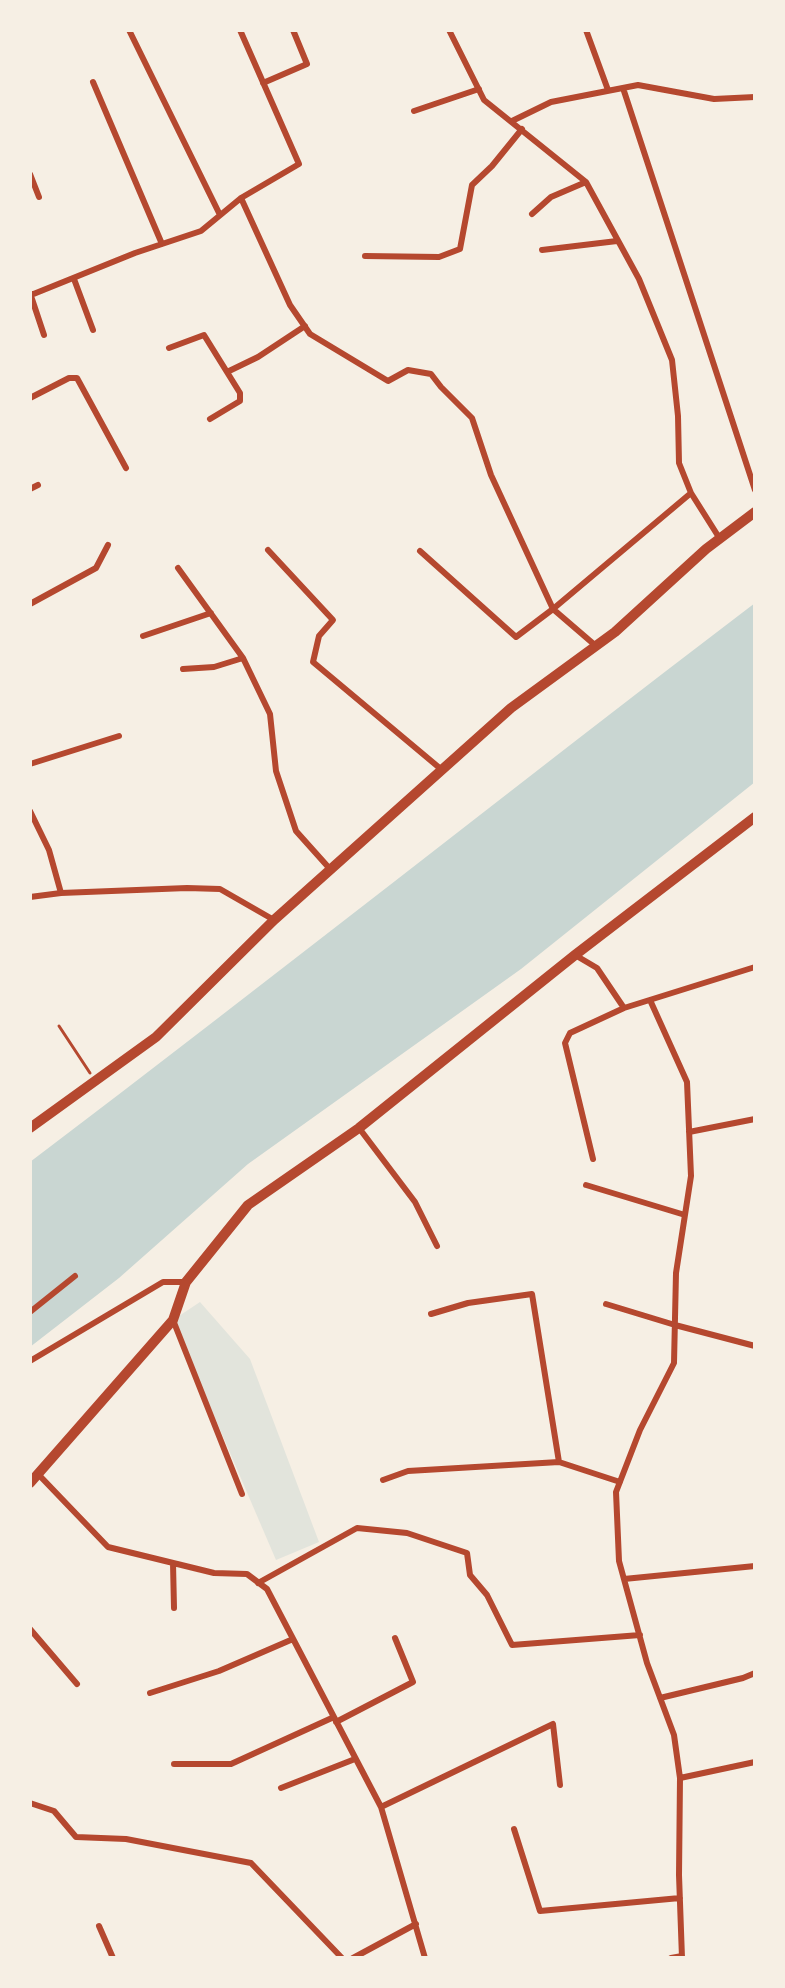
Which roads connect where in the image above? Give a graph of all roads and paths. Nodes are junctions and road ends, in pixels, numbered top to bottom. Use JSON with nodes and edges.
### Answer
{"nodes":[{"id":1,"x":129,"y":30,"type":"edge"},
{"id":2,"x":240,"y":30,"type":"edge"},
{"id":3,"x":293,"y":30,"type":"edge"},
{"id":4,"x":449,"y":30,"type":"edge"},
{"id":5,"x":586,"y":30,"type":"edge"},
{"id":6,"x":93,"y":82,"type":"dead end"},
{"id":7,"x":263,"y":83,"type":"junction"},
{"id":8,"x":623,"y":87,"type":"junction"},
{"id":9,"x":479,"y":89,"type":"junction"},
{"id":10,"x":608,"y":90,"type":"junction"},
{"id":11,"x":755,"y":97,"type":"edge"},
{"id":12,"x":414,"y":111,"type":"dead end"},
{"id":13,"x":512,"y":121,"type":"junction"},
{"id":14,"x":522,"y":129,"type":"junction"},
{"id":15,"x":30,"y":174,"type":"edge"},
{"id":16,"x":586,"y":182,"type":"junction"},
{"id":17,"x":39,"y":197,"type":"dead end"},
{"id":18,"x":241,"y":198,"type":"junction"},
{"id":19,"x":532,"y":214,"type":"dead end"},
{"id":20,"x":220,"y":215,"type":"junction"},
{"id":21,"x":617,"y":241,"type":"junction"},
{"id":22,"x":162,"y":244,"type":"junction"},
{"id":23,"x":542,"y":250,"type":"dead end"},
{"id":24,"x":364,"y":256,"type":"dead end"},
{"id":25,"x":74,"y":279,"type":"junction"},
{"id":26,"x":31,"y":294,"type":"edge"},
{"id":27,"x":305,"y":326,"type":"junction"},
{"id":28,"x":93,"y":330,"type":"dead end"},
{"id":29,"x":44,"y":335,"type":"dead end"},
{"id":30,"x":169,"y":348,"type":"dead end"},
{"id":31,"x":227,"y":372,"type":"junction"},
{"id":32,"x":30,"y":398,"type":"edge"},
{"id":33,"x":210,"y":419,"type":"dead end"},
{"id":34,"x":126,"y":468,"type":"dead end"},
{"id":35,"x":38,"y":485,"type":"dead end"},
{"id":36,"x":30,"y":489,"type":"edge"},
{"id":37,"x":755,"y":490,"type":"edge"},
{"id":38,"x":691,"y":493,"type":"junction"},
{"id":39,"x":755,"y":512,"type":"edge"},
{"id":40,"x":720,"y":539,"type":"junction"},
{"id":41,"x":108,"y":545,"type":"dead end"},
{"id":42,"x":268,"y":550,"type":"dead end"},
{"id":43,"x":420,"y":551,"type":"dead end"},
{"id":44,"x":178,"y":568,"type":"dead end"},
{"id":45,"x":30,"y":604,"type":"edge"},
{"id":46,"x":553,"y":609,"type":"junction"},
{"id":47,"x":211,"y":613,"type":"junction"},
{"id":48,"x":143,"y":636,"type":"dead end"},
{"id":49,"x":596,"y":646,"type":"junction"},
{"id":50,"x":243,"y":658,"type":"junction"},
{"id":51,"x":183,"y":669,"type":"dead end"},
{"id":52,"x":119,"y":736,"type":"dead end"},
{"id":53,"x":30,"y":764,"type":"edge"},
{"id":54,"x":442,"y":770,"type":"junction"},
{"id":55,"x":30,"y":811,"type":"edge"},
{"id":56,"x":755,"y":818,"type":"edge"},
{"id":57,"x":330,"y":869,"type":"junction"},
{"id":58,"x":61,"y":893,"type":"junction"},
{"id":59,"x":30,"y":897,"type":"edge"},
{"id":60,"x":274,"y":920,"type":"junction"},
{"id":61,"x":575,"y":956,"type":"junction"},
{"id":62,"x":755,"y":967,"type":"edge"},
{"id":63,"x":650,"y":1000,"type":"junction"},
{"id":64,"x":624,"y":1008,"type":"junction"},
{"id":65,"x":59,"y":1026,"type":"dead end"},
{"id":66,"x":95,"y":1081,"type":"junction"},
{"id":67,"x":755,"y":1119,"type":"edge"},
{"id":68,"x":30,"y":1128,"type":"edge"},
{"id":69,"x":359,"y":1128,"type":"junction"},
{"id":70,"x":689,"y":1132,"type":"junction"},
{"id":71,"x":593,"y":1159,"type":"dead end"},
{"id":72,"x":586,"y":1185,"type":"dead end"},
{"id":73,"x":685,"y":1215,"type":"junction"},
{"id":74,"x":437,"y":1246,"type":"dead end"},
{"id":75,"x":75,"y":1276,"type":"dead end"},
{"id":76,"x":186,"y":1282,"type":"junction"},
{"id":77,"x":606,"y":1304,"type":"dead end"},
{"id":78,"x":30,"y":1312,"type":"edge"},
{"id":79,"x":430,"y":1314,"type":"dead end"},
{"id":80,"x":173,"y":1320,"type":"junction"},
{"id":81,"x":675,"y":1325,"type":"junction"},
{"id":82,"x":755,"y":1346,"type":"edge"},
{"id":83,"x":30,"y":1361,"type":"edge"},
{"id":84,"x":560,"y":1462,"type":"junction"},
{"id":85,"x":38,"y":1474,"type":"junction"},
{"id":86,"x":383,"y":1480,"type":"dead end"},
{"id":87,"x":620,"y":1482,"type":"junction"},
{"id":88,"x":30,"y":1483,"type":"edge"},
{"id":89,"x":242,"y":1494,"type":"dead end"},
{"id":90,"x":173,"y":1563,"type":"junction"},
{"id":91,"x":755,"y":1566,"type":"edge"},
{"id":92,"x":624,"y":1579,"type":"junction"},
{"id":93,"x":258,"y":1582,"type":"junction"},
{"id":94,"x":174,"y":1608,"type":"dead end"},
{"id":95,"x":30,"y":1629,"type":"edge"},
{"id":96,"x":640,"y":1635,"type":"junction"},
{"id":97,"x":395,"y":1638,"type":"dead end"},
{"id":98,"x":293,"y":1640,"type":"junction"},
{"id":99,"x":755,"y":1673,"type":"edge"},
{"id":100,"x":76,"y":1684,"type":"dead end"},
{"id":101,"x":150,"y":1693,"type":"dead end"},
{"id":102,"x":660,"y":1698,"type":"junction"},
{"id":103,"x":335,"y":1720,"type":"junction"},
{"id":104,"x":355,"y":1759,"type":"junction"},
{"id":105,"x":755,"y":1762,"type":"edge"},
{"id":106,"x":174,"y":1764,"type":"dead end"},
{"id":107,"x":680,"y":1778,"type":"junction"},
{"id":108,"x":560,"y":1785,"type":"dead end"},
{"id":109,"x":281,"y":1788,"type":"dead end"},
{"id":110,"x":30,"y":1803,"type":"edge"},
{"id":111,"x":381,"y":1807,"type":"junction"},
{"id":112,"x":514,"y":1829,"type":"dead end"},
{"id":113,"x":680,"y":1898,"type":"junction"},
{"id":114,"x":416,"y":1924,"type":"junction"},
{"id":115,"x":99,"y":1926,"type":"dead end"},
{"id":116,"x":682,"y":1957,"type":"edge"},
{"id":117,"x":113,"y":1958,"type":"edge"},
{"id":118,"x":342,"y":1958,"type":"edge"},
{"id":119,"x":353,"y":1958,"type":"edge"},
{"id":120,"x":425,"y":1958,"type":"edge"},
{"id":121,"x":671,"y":1958,"type":"edge"}],
"edges":[{"from":1,"to":20,"type":"street"},
{"from":2,"to":7,"type":"street"},
{"from":3,"to":7,"type":"street"},
{"from":4,"to":9,"type":"street"},
{"from":5,"to":10,"type":"street"},
{"from":6,"to":22,"type":"street"},
{"from":7,"to":18,"type":"street"},
{"from":8,"to":10,"type":"street"},
{"from":8,"to":11,"type":"street"},
{"from":8,"to":37,"type":"street"},
{"from":9,"to":12,"type":"street"},
{"from":9,"to":13,"type":"street"},
{"from":10,"to":13,"type":"street"},
{"from":13,"to":14,"type":"street"},
{"from":14,"to":16,"type":"street"},
{"from":14,"to":24,"type":"street"},
{"from":15,"to":17,"type":"street"},
{"from":16,"to":19,"type":"street"},
{"from":16,"to":21,"type":"street"},
{"from":18,"to":20,"type":"street"},
{"from":18,"to":27,"type":"street"},
{"from":20,"to":22,"type":"street"},
{"from":21,"to":23,"type":"street"},
{"from":21,"to":38,"type":"street"},
{"from":22,"to":25,"type":"street"},
{"from":25,"to":26,"type":"street"},
{"from":25,"to":28,"type":"street"},
{"from":26,"to":29,"type":"street"},
{"from":27,"to":31,"type":"street"},
{"from":27,"to":46,"type":"street"},
{"from":30,"to":31,"type":"street"},
{"from":31,"to":33,"type":"street"},
{"from":32,"to":34,"type":"street"},
{"from":35,"to":36,"type":"street"},
{"from":38,"to":40,"type":"street"},
{"from":38,"to":46,"type":"street"},
{"from":39,"to":40,"type":"street"},
{"from":40,"to":49,"type":"street"},
{"from":41,"to":45,"type":"street"},
{"from":42,"to":54,"type":"street"},
{"from":43,"to":46,"type":"street"},
{"from":44,"to":47,"type":"street"},
{"from":46,"to":49,"type":"street"},
{"from":47,"to":48,"type":"street"},
{"from":47,"to":50,"type":"street"},
{"from":49,"to":54,"type":"street"},
{"from":50,"to":51,"type":"street"},
{"from":50,"to":57,"type":"street"},
{"from":52,"to":53,"type":"street"},
{"from":54,"to":57,"type":"street"},
{"from":55,"to":58,"type":"street"},
{"from":56,"to":61,"type":"street"},
{"from":57,"to":60,"type":"street"},
{"from":58,"to":59,"type":"street"},
{"from":58,"to":60,"type":"street"},
{"from":60,"to":66,"type":"street"},
{"from":61,"to":64,"type":"street"},
{"from":61,"to":69,"type":"street"},
{"from":62,"to":63,"type":"street"},
{"from":63,"to":64,"type":"street"},
{"from":63,"to":70,"type":"street"},
{"from":64,"to":71,"type":"street"},
{"from":65,"to":66,"type":"path"},
{"from":66,"to":68,"type":"street"},
{"from":67,"to":70,"type":"street"},
{"from":69,"to":74,"type":"street"},
{"from":69,"to":76,"type":"street"},
{"from":70,"to":73,"type":"street"},
{"from":72,"to":73,"type":"street"},
{"from":73,"to":81,"type":"street"},
{"from":75,"to":78,"type":"street"},
{"from":76,"to":80,"type":"street"},
{"from":76,"to":83,"type":"street"},
{"from":77,"to":81,"type":"street"},
{"from":79,"to":84,"type":"street"},
{"from":80,"to":85,"type":"street"},
{"from":80,"to":89,"type":"street"},
{"from":81,"to":82,"type":"street"},
{"from":81,"to":87,"type":"street"},
{"from":84,"to":86,"type":"street"},
{"from":84,"to":87,"type":"street"},
{"from":85,"to":88,"type":"street"},
{"from":85,"to":90,"type":"street"},
{"from":87,"to":92,"type":"street"},
{"from":90,"to":93,"type":"street"},
{"from":90,"to":94,"type":"street"},
{"from":91,"to":92,"type":"street"},
{"from":92,"to":96,"type":"street"},
{"from":93,"to":96,"type":"street"},
{"from":93,"to":98,"type":"street"},
{"from":95,"to":100,"type":"street"},
{"from":96,"to":102,"type":"street"},
{"from":97,"to":103,"type":"street"},
{"from":98,"to":101,"type":"street"},
{"from":98,"to":103,"type":"street"},
{"from":99,"to":102,"type":"street"},
{"from":102,"to":107,"type":"street"},
{"from":103,"to":104,"type":"street"},
{"from":103,"to":106,"type":"street"},
{"from":104,"to":109,"type":"street"},
{"from":104,"to":111,"type":"street"},
{"from":105,"to":107,"type":"street"},
{"from":107,"to":113,"type":"street"},
{"from":108,"to":111,"type":"street"},
{"from":110,"to":118,"type":"street"},
{"from":111,"to":114,"type":"street"},
{"from":112,"to":113,"type":"street"},
{"from":113,"to":116,"type":"street"},
{"from":114,"to":119,"type":"street"},
{"from":114,"to":120,"type":"street"},
{"from":115,"to":117,"type":"street"},
{"from":116,"to":121,"type":"street"}]}
